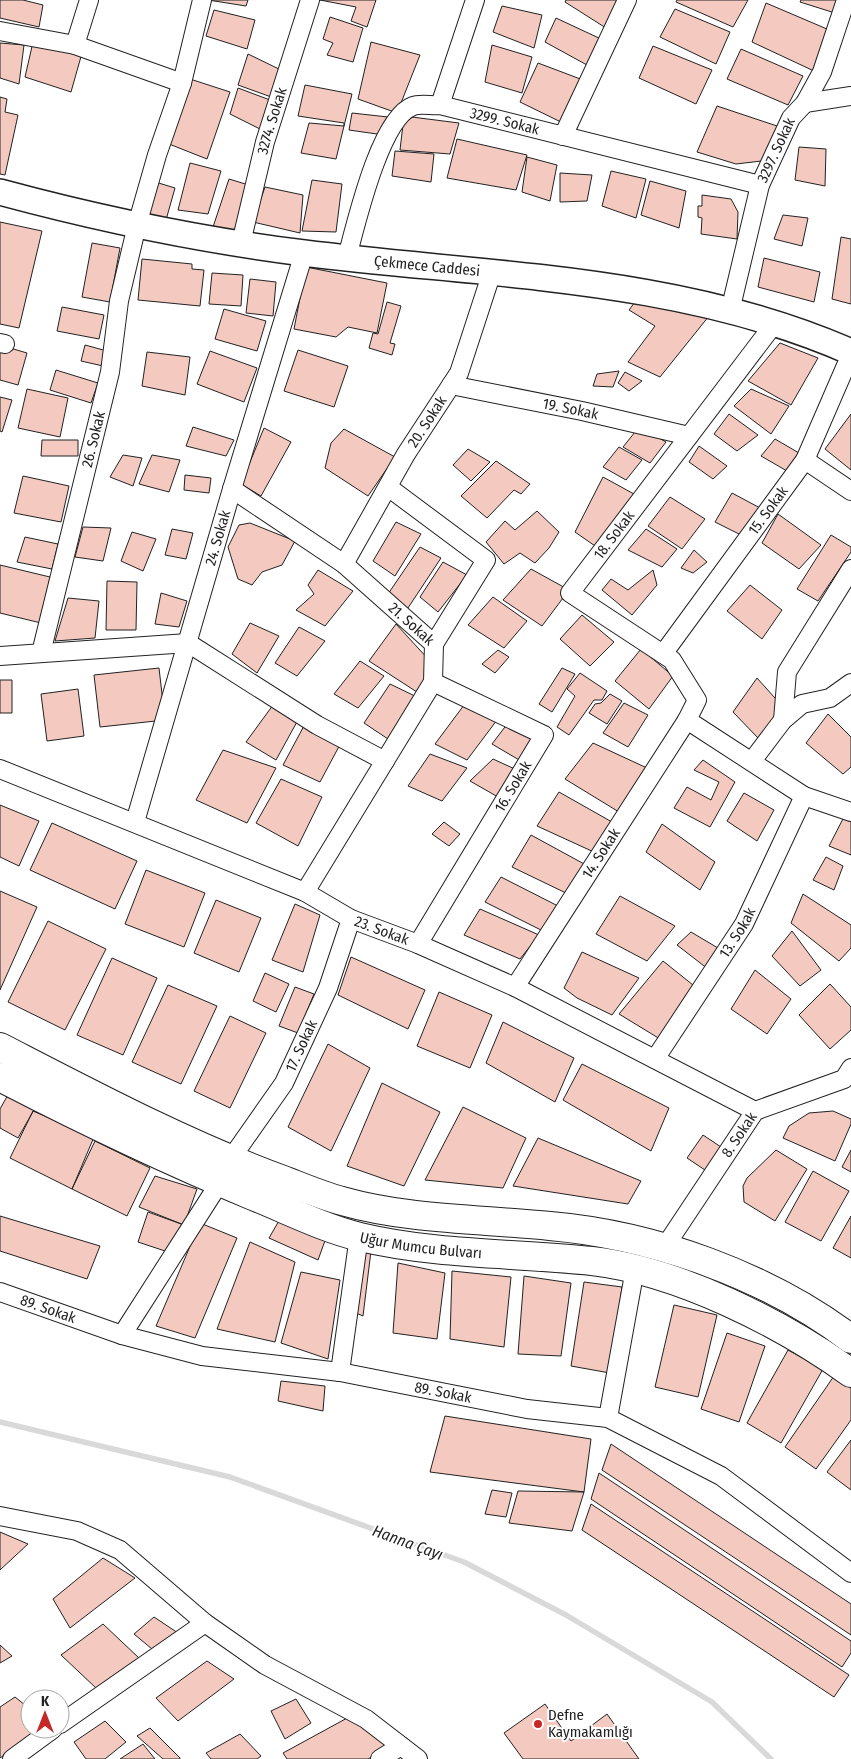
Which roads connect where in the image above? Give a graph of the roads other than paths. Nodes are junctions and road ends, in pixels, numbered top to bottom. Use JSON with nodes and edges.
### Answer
{"nodes":[{"id":1,"x":89,"y":0,"type":"edge"},
{"id":2,"x":202,"y":0,"type":"edge"},
{"id":3,"x":310,"y":0,"type":"edge"},
{"id":4,"x":476,"y":0,"type":"edge"},
{"id":5,"x":627,"y":0,"type":"edge"},
{"id":6,"x":846,"y":0,"type":"edge"},
{"id":7,"x":0,"y":32,"type":"edge"},
{"id":8,"x":75,"y":45,"type":"junction"},
{"id":9,"x":182,"y":84,"type":"junction"},
{"id":10,"x":851,"y":96,"type":"edge"},
{"id":11,"x":805,"y":102,"type":"junction"},
{"id":12,"x":440,"y":105,"type":"junction"},
{"id":13,"x":563,"y":136,"type":"junction"},
{"id":14,"x":760,"y":185,"type":"junction"},
{"id":15,"x":0,"y":192,"type":"edge"},
{"id":16,"x":137,"y":225,"type":"junction"},
{"id":17,"x":241,"y":243,"type":"junction"},
{"id":18,"x":304,"y":253,"type":"junction"},
{"id":19,"x":347,"y":257,"type":"junction"},
{"id":20,"x":492,"y":272,"type":"junction"},
{"id":21,"x":730,"y":311,"type":"junction"},
{"id":22,"x":774,"y":324,"type":"junction"},
{"id":23,"x":851,"y":353,"type":"edge"},
{"id":24,"x":451,"y":385,"type":"junction"},
{"id":25,"x":689,"y":436,"type":"junction"},
{"id":26,"x":805,"y":460,"type":"junction"},
{"id":27,"x":388,"y":488,"type":"junction"},
{"id":28,"x":232,"y":489,"type":"junction"},
{"id":29,"x":851,"y":491,"type":"edge"},
{"id":30,"x":344,"y":564,"type":"junction"},
{"id":31,"x":851,"y":570,"type":"edge"},
{"id":32,"x":188,"y":643,"type":"junction"},
{"id":33,"x":434,"y":644,"type":"junction"},
{"id":34,"x":41,"y":653,"type":"junction"},
{"id":35,"x":663,"y":654,"type":"junction"},
{"id":36,"x":0,"y":656,"type":"edge"},
{"id":37,"x":433,"y":682,"type":"junction"},
{"id":38,"x":851,"y":683,"type":"edge"},
{"id":39,"x":687,"y":720,"type":"junction"},
{"id":40,"x":783,"y":720,"type":"junction"},
{"id":41,"x":385,"y":761,"type":"junction"},
{"id":42,"x":752,"y":761,"type":"junction"},
{"id":43,"x":0,"y":769,"type":"edge"},
{"id":44,"x":804,"y":796,"type":"junction"},
{"id":45,"x":851,"y":812,"type":"edge"},
{"id":46,"x":135,"y":822,"type":"junction"},
{"id":47,"x":305,"y":892,"type":"junction"},
{"id":48,"x":350,"y":919,"type":"junction"},
{"id":49,"x":418,"y":944,"type":"junction"},
{"id":50,"x":516,"y":987,"type":"junction"},
{"id":51,"x":0,"y":1047,"type":"edge"},
{"id":52,"x":655,"y":1059,"type":"junction"},
{"id":53,"x":849,"y":1076,"type":"edge"},
{"id":54,"x":0,"y":1077,"type":"edge"},
{"id":55,"x":755,"y":1111,"type":"junction"},
{"id":56,"x":225,"y":1171,"type":"junction"},
{"id":57,"x":359,"y":1236,"type":"junction"},
{"id":58,"x":664,"y":1248,"type":"junction"},
{"id":59,"x":635,"y":1269,"type":"junction"},
{"id":60,"x":0,"y":1292,"type":"edge"},
{"id":61,"x":122,"y":1335,"type":"junction"},
{"id":62,"x":851,"y":1339,"type":"edge"},
{"id":63,"x":340,"y":1372,"type":"junction"},
{"id":64,"x":851,"y":1373,"type":"edge"},
{"id":65,"x":608,"y":1418,"type":"junction"},
{"id":66,"x":0,"y":1516,"type":"edge"},
{"id":67,"x":851,"y":1574,"type":"edge"},
{"id":68,"x":205,"y":1623,"type":"junction"},
{"id":69,"x":70,"y":1717,"type":"edge"},
{"id":70,"x":39,"y":1739,"type":"edge"},
{"id":71,"x":401,"y":1746,"type":"junction"},
{"id":72,"x":12,"y":1759,"type":"edge"},
{"id":73,"x":380,"y":1759,"type":"edge"},
{"id":74,"x":418,"y":1759,"type":"edge"}],
"edges":[{"from":1,"to":8,"type":"street"},
{"from":2,"to":9,"type":"street","name":"26. Sokak"},
{"from":3,"to":17,"type":"street","name":"3274. Sokak"},
{"from":4,"to":12,"type":"street"},
{"from":5,"to":13,"type":"street"},
{"from":6,"to":11,"type":"street","name":"3297. Sokak"},
{"from":7,"to":8,"type":"street"},
{"from":8,"to":9,"type":"street"},
{"from":9,"to":16,"type":"street","name":"26. Sokak"},
{"from":10,"to":11,"type":"street"},
{"from":11,"to":14,"type":"street","name":"3297. Sokak"},
{"from":12,"to":13,"type":"street","name":"3299. Sokak"},
{"from":12,"to":19,"type":"street","name":"3299. Sokak"},
{"from":13,"to":14,"type":"street","name":"3299. Sokak"},
{"from":14,"to":21,"type":"street","name":"3297. Sokak"},
{"from":15,"to":16,"type":"main road","name":"Çekmece Caddesi"},
{"from":16,"to":17,"type":"main road","name":"Çekmece Caddesi"},
{"from":16,"to":34,"type":"street","name":"26. Sokak"},
{"from":17,"to":18,"type":"main road","name":"Çekmece Caddesi"},
{"from":18,"to":19,"type":"main road","name":"Çekmece Caddesi"},
{"from":18,"to":28,"type":"street","name":"24. Sokak"},
{"from":19,"to":20,"type":"main road","name":"Çekmece Caddesi"},
{"from":20,"to":21,"type":"main road","name":"Çekmece Caddesi"},
{"from":20,"to":24,"type":"street","name":"20. Sokak"},
{"from":21,"to":22,"type":"main road","name":"Çekmece Caddesi"},
{"from":22,"to":23,"type":"main road","name":"Çekmece Caddesi"},
{"from":22,"to":25,"type":"street","name":"18. Sokak"},
{"from":23,"to":26,"type":"street","name":"15. Sokak"},
{"from":24,"to":25,"type":"street","name":"19. Sokak"},
{"from":24,"to":27,"type":"street","name":"20. Sokak"},
{"from":25,"to":35,"type":"street","name":"18. Sokak"},
{"from":26,"to":29,"type":"street"},
{"from":26,"to":35,"type":"street","name":"15. Sokak"},
{"from":27,"to":30,"type":"street","name":"20. Sokak"},
{"from":27,"to":33,"type":"street"},
{"from":28,"to":30,"type":"street","name":"21. Sokak"},
{"from":28,"to":32,"type":"street","name":"24. Sokak"},
{"from":30,"to":33,"type":"street","name":"21. Sokak"},
{"from":31,"to":40,"type":"street"},
{"from":32,"to":34,"type":"street"},
{"from":32,"to":41,"type":"street"},
{"from":32,"to":46,"type":"street","name":"24. Sokak"},
{"from":33,"to":37,"type":"street","name":"21. Sokak"},
{"from":34,"to":36,"type":"street"},
{"from":35,"to":39,"type":"street","name":"18. Sokak"},
{"from":37,"to":41,"type":"street","name":"21. Sokak"},
{"from":37,"to":49,"type":"street","name":"16. Sokak"},
{"from":38,"to":40,"type":"street"},
{"from":39,"to":42,"type":"street"},
{"from":39,"to":50,"type":"street","name":"14. Sokak"},
{"from":40,"to":42,"type":"street"},
{"from":41,"to":47,"type":"street","name":"21. Sokak"},
{"from":42,"to":44,"type":"street"},
{"from":43,"to":46,"type":"street","name":"23. Sokak"},
{"from":44,"to":45,"type":"street"},
{"from":44,"to":52,"type":"street","name":"13. Sokak"},
{"from":46,"to":47,"type":"street","name":"23. Sokak"},
{"from":47,"to":48,"type":"street","name":"23. Sokak"},
{"from":48,"to":49,"type":"street","name":"23. Sokak"},
{"from":48,"to":56,"type":"street","name":"17. Sokak"},
{"from":49,"to":50,"type":"street","name":"23. Sokak"},
{"from":50,"to":52,"type":"street","name":"23. Sokak"},
{"from":51,"to":56,"type":"main road","name":"Uğur Mumcu Bulvarı"},
{"from":52,"to":55,"type":"street","name":"23. Sokak"},
{"from":53,"to":55,"type":"street","name":"8. Sokak"},
{"from":54,"to":56,"type":"main road","name":"Uğur Mumcu Bulvarı"},
{"from":55,"to":58,"type":"street","name":"8. Sokak"},
{"from":56,"to":57,"type":"main road","name":"Uğur Mumcu Bulvarı"},
{"from":56,"to":58,"type":"main road","name":"Uğur Mumcu Bulvarı"},
{"from":56,"to":61,"type":"street","name":"17. Sokak"},
{"from":57,"to":59,"type":"main road","name":"Uğur Mumcu Bulvarı"},
{"from":57,"to":63,"type":"street"},
{"from":58,"to":62,"type":"main road","name":"Uğur Mumcu Bulvarı"},
{"from":59,"to":64,"type":"main road","name":"Uğur Mumcu Bulvarı"},
{"from":59,"to":65,"type":"street"},
{"from":60,"to":61,"type":"street","name":"89. Sokak"},
{"from":61,"to":63,"type":"street","name":"89. Sokak"},
{"from":63,"to":65,"type":"street","name":"89. Sokak"},
{"from":65,"to":67,"type":"street","name":"89. Sokak"},
{"from":66,"to":68,"type":"street"},
{"from":68,"to":69,"type":"street"},
{"from":68,"to":71,"type":"street"},
{"from":70,"to":72,"type":"street"},
{"from":71,"to":73,"type":"street"},
{"from":71,"to":74,"type":"street"}]}
